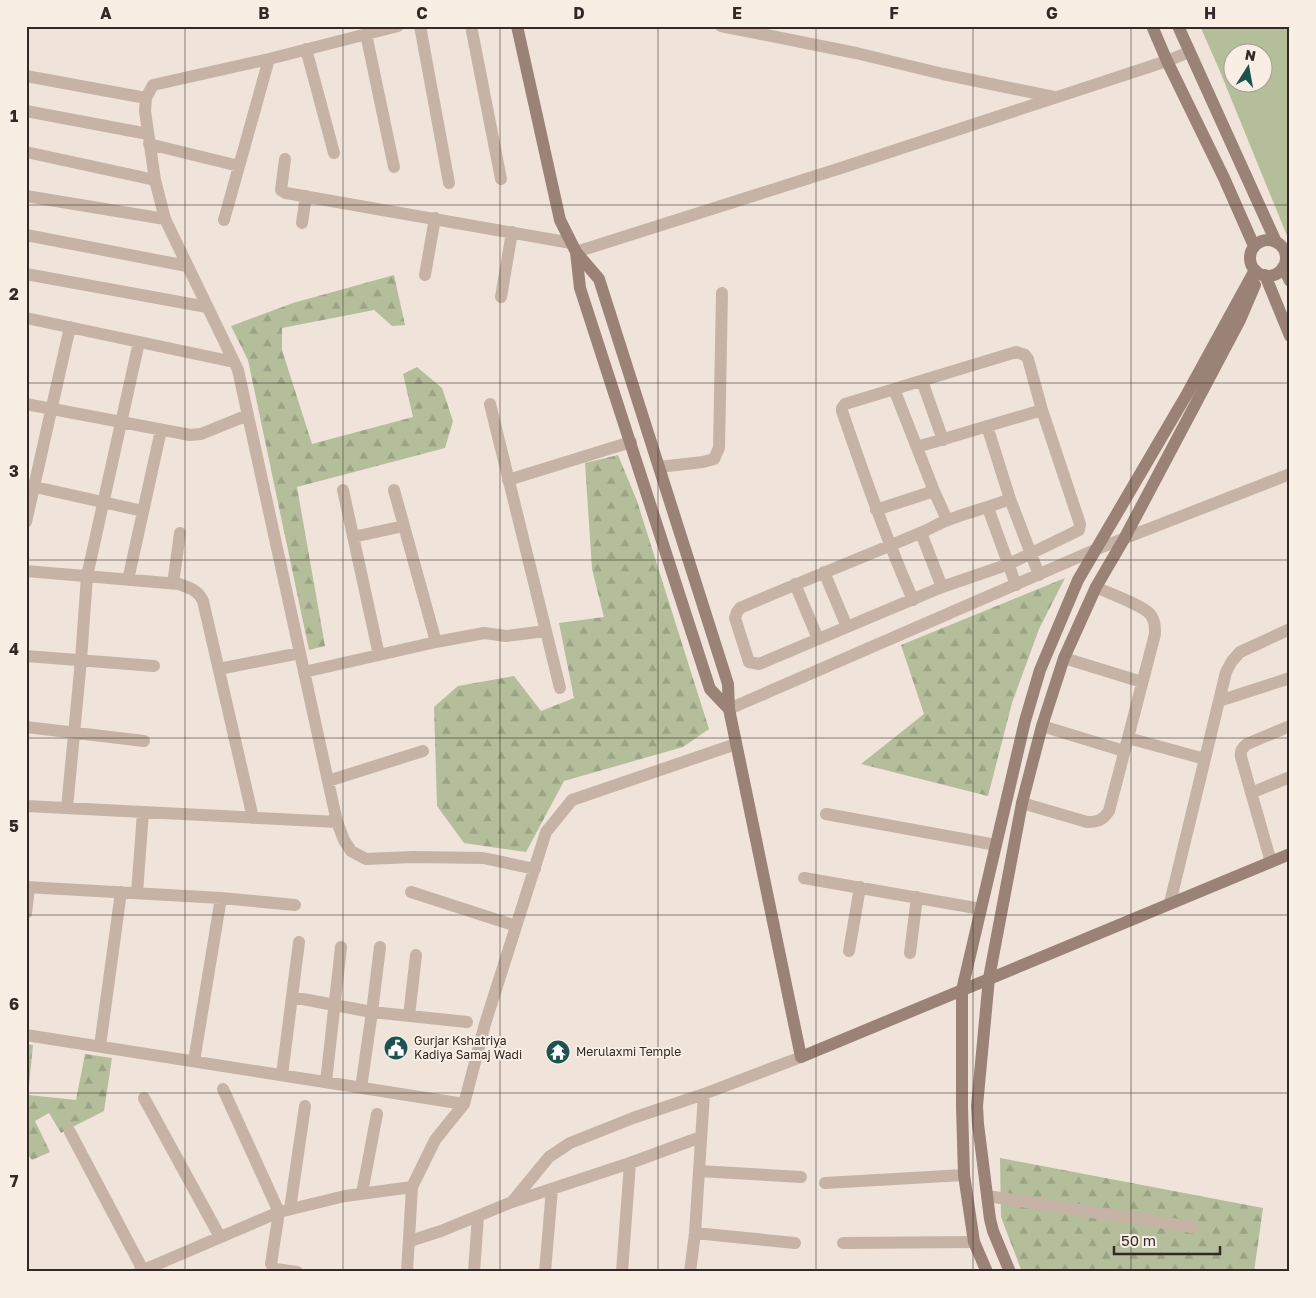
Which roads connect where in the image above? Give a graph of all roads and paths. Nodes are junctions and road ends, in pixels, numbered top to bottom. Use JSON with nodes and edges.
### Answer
{"nodes":[{"id":1,"x":398,"y":26,"type":"edge"},
{"id":2,"x":420,"y":26,"type":"edge"},
{"id":3,"x":471,"y":26,"type":"edge"},
{"id":4,"x":517,"y":26,"type":"edge"},
{"id":5,"x":722,"y":26,"type":"edge"},
{"id":6,"x":1152,"y":26,"type":"edge"},
{"id":7,"x":1178,"y":26,"type":"edge"},
{"id":8,"x":372,"y":31,"type":"edge"},
{"id":9,"x":306,"y":49,"type":"junction"},
{"id":10,"x":1189,"y":52,"type":"junction"},
{"id":11,"x":269,"y":59,"type":"junction"},
{"id":12,"x":1167,"y":61,"type":"junction"},
{"id":13,"x":26,"y":76,"type":"edge"},
{"id":14,"x":1056,"y":97,"type":"junction"},
{"id":15,"x":146,"y":98,"type":"junction"},
{"id":16,"x":26,"y":111,"type":"edge"},
{"id":17,"x":149,"y":139,"type":"junction"},
{"id":18,"x":26,"y":152,"type":"edge"},
{"id":19,"x":334,"y":153,"type":"dead end"},
{"id":20,"x":285,"y":159,"type":"dead end"},
{"id":21,"x":239,"y":166,"type":"junction"},
{"id":22,"x":394,"y":167,"type":"dead end"},
{"id":23,"x":501,"y":179,"type":"dead end"},
{"id":24,"x":155,"y":180,"type":"junction"},
{"id":25,"x":449,"y":183,"type":"dead end"},
{"id":26,"x":26,"y":196,"type":"edge"},
{"id":27,"x":306,"y":196,"type":"junction"},
{"id":28,"x":435,"y":218,"type":"junction"},
{"id":29,"x":165,"y":220,"type":"junction"},
{"id":30,"x":224,"y":220,"type":"dead end"},
{"id":31,"x":302,"y":223,"type":"dead end"},
{"id":32,"x":512,"y":232,"type":"junction"},
{"id":33,"x":26,"y":235,"type":"edge"},
{"id":34,"x":1276,"y":242,"type":"junction"},
{"id":35,"x":1254,"y":246,"type":"junction"},
{"id":36,"x":574,"y":247,"type":"junction"},
{"id":37,"x":187,"y":266,"type":"junction"},
{"id":38,"x":1283,"y":267,"type":"junction"},
{"id":39,"x":1260,"y":273,"type":"junction"},
{"id":40,"x":26,"y":274,"type":"edge"},
{"id":41,"x":425,"y":275,"type":"dead end"},
{"id":42,"x":1290,"y":281,"type":"edge"},
{"id":43,"x":722,"y":292,"type":"dead end"},
{"id":44,"x":501,"y":297,"type":"dead end"},
{"id":45,"x":207,"y":307,"type":"junction"},
{"id":46,"x":26,"y":318,"type":"edge"},
{"id":47,"x":70,"y":327,"type":"junction"},
{"id":48,"x":1290,"y":336,"type":"edge"},
{"id":49,"x":139,"y":342,"type":"junction"},
{"id":50,"x":234,"y":362,"type":"junction"},
{"id":51,"x":922,"y":381,"type":"junction"},
{"id":52,"x":894,"y":389,"type":"junction"},
{"id":53,"x":26,"y":404,"type":"edge"},
{"id":54,"x":490,"y":404,"type":"dead end"},
{"id":55,"x":51,"y":410,"type":"junction"},
{"id":56,"x":1042,"y":410,"type":"junction"},
{"id":57,"x":248,"y":415,"type":"junction"},
{"id":58,"x":121,"y":423,"type":"junction"},
{"id":59,"x":987,"y":426,"type":"junction"},
{"id":60,"x":161,"y":430,"type":"junction"},
{"id":61,"x":943,"y":440,"type":"junction"},
{"id":62,"x":630,"y":442,"type":"junction"},
{"id":63,"x":917,"y":447,"type":"junction"},
{"id":64,"x":659,"y":467,"type":"junction"},
{"id":65,"x":1290,"y":474,"type":"edge"},
{"id":66,"x":508,"y":480,"type":"junction"},
{"id":67,"x":30,"y":486,"type":"edge"},
{"id":68,"x":343,"y":490,"type":"dead end"},
{"id":69,"x":394,"y":490,"type":"dead end"},
{"id":70,"x":934,"y":490,"type":"junction"},
{"id":71,"x":1010,"y":499,"type":"junction"},
{"id":72,"x":104,"y":502,"type":"junction"},
{"id":73,"x":988,"y":508,"type":"junction"},
{"id":74,"x":876,"y":510,"type":"junction"},
{"id":75,"x":143,"y":511,"type":"junction"},
{"id":76,"x":948,"y":520,"type":"junction"},
{"id":77,"x":26,"y":522,"type":"edge"},
{"id":78,"x":404,"y":526,"type":"junction"},
{"id":79,"x":921,"y":532,"type":"junction"},
{"id":80,"x":180,"y":533,"type":"dead end"},
{"id":81,"x":353,"y":538,"type":"junction"},
{"id":82,"x":1124,"y":539,"type":"junction"},
{"id":83,"x":889,"y":545,"type":"junction"},
{"id":84,"x":1097,"y":549,"type":"junction"},
{"id":85,"x":1030,"y":554,"type":"junction"},
{"id":86,"x":1009,"y":564,"type":"junction"},
{"id":87,"x":26,"y":571,"type":"edge"},
{"id":88,"x":824,"y":572,"type":"junction"},
{"id":89,"x":1039,"y":575,"type":"junction"},
{"id":90,"x":87,"y":576,"type":"junction"},
{"id":91,"x":128,"y":580,"type":"junction"},
{"id":92,"x":173,"y":584,"type":"junction"},
{"id":93,"x":795,"y":584,"type":"junction"},
{"id":94,"x":1016,"y":586,"type":"junction"},
{"id":95,"x":942,"y":587,"type":"junction"},
{"id":96,"x":1096,"y":587,"type":"junction"},
{"id":97,"x":913,"y":600,"type":"junction"},
{"id":98,"x":847,"y":627,"type":"junction"},
{"id":99,"x":1290,"y":628,"type":"edge"},
{"id":100,"x":546,"y":631,"type":"junction"},
{"id":101,"x":818,"y":639,"type":"junction"},
{"id":102,"x":436,"y":642,"type":"junction"},
{"id":103,"x":300,"y":654,"type":"junction"},
{"id":104,"x":379,"y":655,"type":"junction"},
{"id":105,"x":26,"y":656,"type":"edge"},
{"id":106,"x":1064,"y":658,"type":"junction"},
{"id":107,"x":81,"y":660,"type":"junction"},
{"id":108,"x":154,"y":666,"type":"dead end"},
{"id":109,"x":219,"y":669,"type":"junction"},
{"id":110,"x":304,"y":672,"type":"junction"},
{"id":111,"x":1290,"y":678,"type":"edge"},
{"id":112,"x":1142,"y":682,"type":"junction"},
{"id":113,"x":560,"y":688,"type":"dead end"},
{"id":114,"x":1219,"y":701,"type":"junction"},
{"id":115,"x":729,"y":709,"type":"junction"},
{"id":116,"x":1042,"y":726,"type":"junction"},
{"id":117,"x":1290,"y":726,"type":"edge"},
{"id":118,"x":26,"y":727,"type":"edge"},
{"id":119,"x":74,"y":733,"type":"junction"},
{"id":120,"x":1128,"y":738,"type":"junction"},
{"id":121,"x":144,"y":741,"type":"dead end"},
{"id":122,"x":736,"y":744,"type":"junction"},
{"id":123,"x":423,"y":751,"type":"dead end"},
{"id":124,"x":1124,"y":751,"type":"junction"},
{"id":125,"x":1205,"y":759,"type":"junction"},
{"id":126,"x":1290,"y":777,"type":"edge"},
{"id":127,"x":328,"y":781,"type":"junction"},
{"id":128,"x":1251,"y":793,"type":"junction"},
{"id":129,"x":1022,"y":804,"type":"junction"},
{"id":130,"x":26,"y":806,"type":"edge"},
{"id":131,"x":66,"y":808,"type":"junction"},
{"id":132,"x":143,"y":812,"type":"junction"},
{"id":133,"x":826,"y":814,"type":"dead end"},
{"id":134,"x":253,"y":818,"type":"junction"},
{"id":135,"x":336,"y":822,"type":"junction"},
{"id":136,"x":996,"y":845,"type":"junction"},
{"id":137,"x":1290,"y":854,"type":"edge"},
{"id":138,"x":1271,"y":862,"type":"junction"},
{"id":139,"x":534,"y":869,"type":"junction"},
{"id":140,"x":804,"y":878,"type":"dead end"},
{"id":141,"x":28,"y":887,"type":"edge"},
{"id":142,"x":860,"y":887,"type":"junction"},
{"id":143,"x":121,"y":892,"type":"junction"},
{"id":144,"x":411,"y":892,"type":"dead end"},
{"id":145,"x":137,"y":893,"type":"junction"},
{"id":146,"x":221,"y":898,"type":"junction"},
{"id":147,"x":917,"y":898,"type":"junction"},
{"id":148,"x":1170,"y":904,"type":"junction"},
{"id":149,"x":295,"y":905,"type":"dead end"},
{"id":150,"x":981,"y":909,"type":"junction"},
{"id":151,"x":26,"y":913,"type":"edge"},
{"id":152,"x":516,"y":926,"type":"junction"},
{"id":153,"x":299,"y":942,"type":"dead end"},
{"id":154,"x":341,"y":947,"type":"dead end"},
{"id":155,"x":380,"y":947,"type":"dead end"},
{"id":156,"x":849,"y":951,"type":"dead end"},
{"id":157,"x":910,"y":953,"type":"dead end"},
{"id":158,"x":416,"y":955,"type":"dead end"},
{"id":159,"x":989,"y":978,"type":"junction"},
{"id":160,"x":962,"y":990,"type":"junction"},
{"id":161,"x":292,"y":997,"type":"junction"},
{"id":162,"x":334,"y":1006,"type":"junction"},
{"id":163,"x":372,"y":1012,"type":"junction"},
{"id":164,"x":409,"y":1016,"type":"junction"},
{"id":165,"x":467,"y":1022,"type":"dead end"},
{"id":166,"x":26,"y":1035,"type":"edge"},
{"id":167,"x":100,"y":1046,"type":"junction"},
{"id":168,"x":801,"y":1057,"type":"junction"},
{"id":169,"x":194,"y":1061,"type":"junction"},
{"id":170,"x":282,"y":1075,"type":"junction"},
{"id":171,"x":326,"y":1082,"type":"junction"},
{"id":172,"x":361,"y":1088,"type":"junction"},
{"id":173,"x":223,"y":1089,"type":"dead end"},
{"id":174,"x":704,"y":1094,"type":"junction"},
{"id":175,"x":144,"y":1098,"type":"dead end"},
{"id":176,"x":464,"y":1104,"type":"junction"},
{"id":177,"x":305,"y":1106,"type":"dead end"},
{"id":178,"x":378,"y":1114,"type":"dead end"},
{"id":179,"x":70,"y":1132,"type":"dead end"},
{"id":180,"x":701,"y":1137,"type":"junction"},
{"id":181,"x":630,"y":1163,"type":"junction"},
{"id":182,"x":699,"y":1171,"type":"junction"},
{"id":183,"x":964,"y":1175,"type":"junction"},
{"id":184,"x":801,"y":1177,"type":"dead end"},
{"id":185,"x":825,"y":1183,"type":"dead end"},
{"id":186,"x":412,"y":1187,"type":"junction"},
{"id":187,"x":552,"y":1189,"type":"junction"},
{"id":188,"x":362,"y":1194,"type":"junction"},
{"id":189,"x":987,"y":1196,"type":"junction"},
{"id":190,"x":512,"y":1202,"type":"junction"},
{"id":191,"x":285,"y":1210,"type":"junction"},
{"id":192,"x":478,"y":1216,"type":"junction"},
{"id":193,"x":1192,"y":1227,"type":"dead end"},
{"id":194,"x":694,"y":1233,"type":"junction"},
{"id":195,"x":220,"y":1237,"type":"junction"},
{"id":196,"x":410,"y":1241,"type":"junction"},
{"id":197,"x":974,"y":1242,"type":"junction"},
{"id":198,"x":795,"y":1243,"type":"dead end"},
{"id":199,"x":843,"y":1243,"type":"dead end"},
{"id":200,"x":142,"y":1271,"type":"edge"},
{"id":201,"x":296,"y":1272,"type":"edge"},
{"id":202,"x":407,"y":1272,"type":"edge"},
{"id":203,"x":474,"y":1272,"type":"edge"},
{"id":204,"x":545,"y":1272,"type":"edge"},
{"id":205,"x":622,"y":1272,"type":"edge"},
{"id":206,"x":690,"y":1272,"type":"edge"},
{"id":207,"x":987,"y":1272,"type":"edge"},
{"id":208,"x":1010,"y":1272,"type":"edge"}],
"edges":[{"from":1,"to":8,"type":"street"},
{"from":2,"to":25,"type":"street"},
{"from":3,"to":23,"type":"street"},
{"from":4,"to":36,"type":"street"},
{"from":5,"to":14,"type":"street"},
{"from":6,"to":12,"type":"street"},
{"from":7,"to":10,"type":"street"},
{"from":8,"to":9,"type":"street"},
{"from":8,"to":22,"type":"street"},
{"from":9,"to":11,"type":"street"},
{"from":9,"to":19,"type":"street"},
{"from":10,"to":12,"type":"street"},
{"from":10,"to":34,"type":"street"},
{"from":11,"to":15,"type":"street"},
{"from":11,"to":21,"type":"street"},
{"from":12,"to":14,"type":"street"},
{"from":12,"to":35,"type":"street"},
{"from":13,"to":15,"type":"street"},
{"from":14,"to":36,"type":"street"},
{"from":15,"to":17,"type":"street"},
{"from":16,"to":17,"type":"street"},
{"from":17,"to":21,"type":"street"},
{"from":17,"to":24,"type":"street"},
{"from":18,"to":24,"type":"street"},
{"from":20,"to":27,"type":"street"},
{"from":21,"to":30,"type":"street"},
{"from":24,"to":29,"type":"street"},
{"from":26,"to":29,"type":"street"},
{"from":27,"to":28,"type":"street"},
{"from":27,"to":31,"type":"street"},
{"from":28,"to":32,"type":"street"},
{"from":28,"to":41,"type":"street"},
{"from":29,"to":37,"type":"street"},
{"from":32,"to":36,"type":"street"},
{"from":32,"to":44,"type":"street"},
{"from":33,"to":37,"type":"street"},
{"from":34,"to":35,"type":"street"},
{"from":34,"to":38,"type":"street"},
{"from":35,"to":39,"type":"street"},
{"from":36,"to":62,"type":"street"},
{"from":36,"to":64,"type":"street"},
{"from":37,"to":45,"type":"street"},
{"from":38,"to":39,"type":"street"},
{"from":38,"to":42,"type":"street"},
{"from":39,"to":48,"type":"street"},
{"from":39,"to":82,"type":"street"},
{"from":39,"to":84,"type":"street"},
{"from":40,"to":45,"type":"street"},
{"from":43,"to":64,"type":"street"},
{"from":45,"to":50,"type":"street"},
{"from":46,"to":47,"type":"street"},
{"from":47,"to":49,"type":"street"},
{"from":47,"to":55,"type":"street"},
{"from":49,"to":50,"type":"street"},
{"from":49,"to":58,"type":"street"},
{"from":50,"to":57,"type":"street"},
{"from":51,"to":52,"type":"street"},
{"from":51,"to":56,"type":"street"},
{"from":51,"to":61,"type":"street"},
{"from":52,"to":63,"type":"street"},
{"from":52,"to":74,"type":"street"},
{"from":53,"to":55,"type":"street"},
{"from":54,"to":66,"type":"street"},
{"from":55,"to":58,"type":"street"},
{"from":55,"to":67,"type":"street"},
{"from":56,"to":59,"type":"street"},
{"from":56,"to":85,"type":"street"},
{"from":57,"to":60,"type":"street"},
{"from":57,"to":103,"type":"street"},
{"from":58,"to":60,"type":"street"},
{"from":58,"to":72,"type":"street"},
{"from":59,"to":61,"type":"street"},
{"from":59,"to":71,"type":"street"},
{"from":60,"to":75,"type":"street"},
{"from":61,"to":63,"type":"street"},
{"from":62,"to":66,"type":"street"},
{"from":62,"to":115,"type":"street"},
{"from":63,"to":70,"type":"street"},
{"from":64,"to":115,"type":"street"},
{"from":65,"to":82,"type":"street"},
{"from":66,"to":100,"type":"street"},
{"from":67,"to":72,"type":"street"},
{"from":67,"to":77,"type":"street"},
{"from":68,"to":81,"type":"street"},
{"from":69,"to":78,"type":"street"},
{"from":70,"to":74,"type":"street"},
{"from":70,"to":76,"type":"street"},
{"from":71,"to":73,"type":"street"},
{"from":71,"to":85,"type":"street"},
{"from":72,"to":75,"type":"street"},
{"from":72,"to":90,"type":"street"},
{"from":73,"to":76,"type":"street"},
{"from":73,"to":86,"type":"street"},
{"from":74,"to":83,"type":"street"},
{"from":75,"to":91,"type":"street"},
{"from":76,"to":79,"type":"street"},
{"from":78,"to":81,"type":"street"},
{"from":78,"to":102,"type":"street"},
{"from":79,"to":83,"type":"street"},
{"from":79,"to":95,"type":"street"},
{"from":80,"to":92,"type":"street"},
{"from":81,"to":104,"type":"street"},
{"from":82,"to":84,"type":"street"},
{"from":82,"to":96,"type":"street"},
{"from":83,"to":88,"type":"street"},
{"from":83,"to":97,"type":"street"},
{"from":84,"to":89,"type":"street"},
{"from":84,"to":136,"type":"street"},
{"from":85,"to":86,"type":"street"},
{"from":85,"to":89,"type":"street"},
{"from":86,"to":94,"type":"street"},
{"from":86,"to":95,"type":"street"},
{"from":87,"to":90,"type":"street"},
{"from":88,"to":93,"type":"street"},
{"from":88,"to":98,"type":"street"},
{"from":89,"to":94,"type":"street"},
{"from":90,"to":91,"type":"street"},
{"from":90,"to":107,"type":"street"},
{"from":91,"to":92,"type":"street"},
{"from":92,"to":109,"type":"street"},
{"from":93,"to":101,"type":"street"},
{"from":93,"to":101,"type":"street"},
{"from":94,"to":115,"type":"street"},
{"from":95,"to":97,"type":"street"},
{"from":96,"to":106,"type":"street"},
{"from":96,"to":112,"type":"street"},
{"from":97,"to":98,"type":"street"},
{"from":98,"to":101,"type":"street"},
{"from":99,"to":114,"type":"street"},
{"from":100,"to":102,"type":"street"},
{"from":100,"to":113,"type":"street"},
{"from":102,"to":104,"type":"street"},
{"from":103,"to":109,"type":"street"},
{"from":103,"to":110,"type":"street"},
{"from":104,"to":110,"type":"street"},
{"from":105,"to":107,"type":"street"},
{"from":106,"to":112,"type":"street"},
{"from":106,"to":116,"type":"street"},
{"from":107,"to":108,"type":"street"},
{"from":107,"to":119,"type":"street"},
{"from":109,"to":134,"type":"street"},
{"from":110,"to":127,"type":"street"},
{"from":111,"to":114,"type":"street"},
{"from":112,"to":120,"type":"street"},
{"from":114,"to":125,"type":"street"},
{"from":115,"to":122,"type":"street"},
{"from":116,"to":124,"type":"street"},
{"from":116,"to":129,"type":"street"},
{"from":117,"to":128,"type":"street"},
{"from":118,"to":119,"type":"street"},
{"from":119,"to":121,"type":"street"},
{"from":119,"to":131,"type":"street"},
{"from":120,"to":124,"type":"street"},
{"from":120,"to":125,"type":"street"},
{"from":122,"to":139,"type":"street"},
{"from":122,"to":168,"type":"street"},
{"from":123,"to":127,"type":"street"},
{"from":124,"to":129,"type":"street"},
{"from":125,"to":148,"type":"street"},
{"from":126,"to":128,"type":"street"},
{"from":127,"to":135,"type":"street"},
{"from":128,"to":138,"type":"street"},
{"from":129,"to":159,"type":"street"},
{"from":130,"to":131,"type":"street"},
{"from":131,"to":132,"type":"street"},
{"from":132,"to":134,"type":"street"},
{"from":132,"to":145,"type":"street"},
{"from":133,"to":136,"type":"street"},
{"from":134,"to":135,"type":"street"},
{"from":135,"to":139,"type":"street"},
{"from":136,"to":150,"type":"street"},
{"from":137,"to":138,"type":"street"},
{"from":138,"to":148,"type":"street"},
{"from":139,"to":152,"type":"street"},
{"from":140,"to":142,"type":"street"},
{"from":141,"to":143,"type":"street"},
{"from":141,"to":151,"type":"street"},
{"from":142,"to":147,"type":"street"},
{"from":142,"to":156,"type":"street"},
{"from":143,"to":145,"type":"street"},
{"from":143,"to":167,"type":"street"},
{"from":144,"to":152,"type":"street"},
{"from":145,"to":146,"type":"street"},
{"from":146,"to":149,"type":"street"},
{"from":146,"to":169,"type":"street"},
{"from":147,"to":150,"type":"street"},
{"from":147,"to":157,"type":"street"},
{"from":148,"to":159,"type":"street"},
{"from":150,"to":160,"type":"street"},
{"from":152,"to":176,"type":"street"},
{"from":153,"to":161,"type":"street"},
{"from":154,"to":162,"type":"street"},
{"from":155,"to":163,"type":"street"},
{"from":158,"to":164,"type":"street"},
{"from":159,"to":160,"type":"street"},
{"from":159,"to":189,"type":"street"},
{"from":160,"to":168,"type":"street"},
{"from":160,"to":183,"type":"street"},
{"from":161,"to":162,"type":"street"},
{"from":161,"to":170,"type":"street"},
{"from":162,"to":163,"type":"street"},
{"from":162,"to":171,"type":"street"},
{"from":163,"to":164,"type":"street"},
{"from":163,"to":172,"type":"street"},
{"from":164,"to":165,"type":"street"},
{"from":166,"to":167,"type":"street"},
{"from":167,"to":169,"type":"street"},
{"from":168,"to":174,"type":"street"},
{"from":169,"to":170,"type":"street"},
{"from":170,"to":171,"type":"street"},
{"from":171,"to":172,"type":"street"},
{"from":172,"to":176,"type":"street"},
{"from":173,"to":191,"type":"street"},
{"from":174,"to":180,"type":"street"},
{"from":174,"to":190,"type":"street"},
{"from":175,"to":195,"type":"street"},
{"from":176,"to":186,"type":"street"},
{"from":177,"to":191,"type":"street"},
{"from":178,"to":188,"type":"street"},
{"from":179,"to":200,"type":"street"},
{"from":180,"to":181,"type":"street"},
{"from":180,"to":182,"type":"street"},
{"from":181,"to":187,"type":"street"},
{"from":181,"to":205,"type":"street"},
{"from":182,"to":184,"type":"street"},
{"from":182,"to":194,"type":"street"},
{"from":183,"to":185,"type":"street"},
{"from":183,"to":197,"type":"street"},
{"from":186,"to":188,"type":"street"},
{"from":186,"to":196,"type":"street"},
{"from":187,"to":190,"type":"street"},
{"from":187,"to":204,"type":"street"},
{"from":188,"to":191,"type":"street"},
{"from":189,"to":193,"type":"street"},
{"from":189,"to":208,"type":"street"},
{"from":190,"to":192,"type":"street"},
{"from":191,"to":195,"type":"street"},
{"from":191,"to":201,"type":"street"},
{"from":192,"to":196,"type":"street"},
{"from":192,"to":203,"type":"street"},
{"from":194,"to":198,"type":"street"},
{"from":194,"to":206,"type":"street"},
{"from":195,"to":200,"type":"street"},
{"from":196,"to":202,"type":"street"},
{"from":197,"to":199,"type":"street"},
{"from":197,"to":207,"type":"street"}]}
